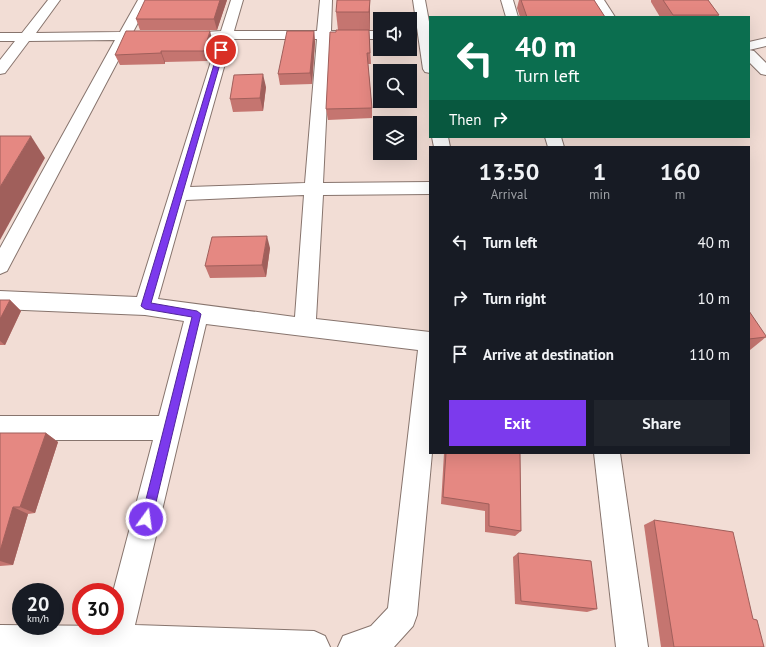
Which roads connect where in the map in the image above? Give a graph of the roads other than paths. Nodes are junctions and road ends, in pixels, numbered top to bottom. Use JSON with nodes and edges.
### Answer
{"nodes":[{"id":1,"x":54,"y":0,"type":"edge"},
{"id":2,"x":144,"y":0,"type":"edge"},
{"id":3,"x":237,"y":0,"type":"edge"},
{"id":4,"x":326,"y":0,"type":"edge"},
{"id":5,"x":420,"y":0,"type":"edge"},
{"id":6,"x":507,"y":0,"type":"edge"},
{"id":7,"x":598,"y":0,"type":"edge"},
{"id":8,"x":512,"y":16,"type":"edge"},
{"id":9,"x":608,"y":16,"type":"edge"},
{"id":10,"x":427,"y":34,"type":"edge"},
{"id":11,"x":226,"y":35,"type":"junction"},
{"id":12,"x":324,"y":35,"type":"junction"},
{"id":13,"x":373,"y":35,"type":"edge"},
{"id":14,"x":417,"y":35,"type":"edge"},
{"id":15,"x":124,"y":36,"type":"junction"},
{"id":16,"x":163,"y":36,"type":"edge"},
{"id":17,"x":194,"y":36,"type":"edge"},
{"id":18,"x":0,"y":37,"type":"edge"},
{"id":19,"x":26,"y":38,"type":"junction"},
{"id":20,"x":766,"y":42,"type":"edge"},
{"id":21,"x":750,"y":46,"type":"edge"},
{"id":22,"x":750,"y":55,"type":"edge"},
{"id":23,"x":429,"y":57,"type":"edge"},
{"id":24,"x":0,"y":70,"type":"edge"},
{"id":25,"x":766,"y":71,"type":"edge"},
{"id":26,"x":429,"y":188,"type":"edge"},
{"id":27,"x":313,"y":189,"type":"junction"},
{"id":28,"x":179,"y":194,"type":"junction"},
{"id":29,"x":0,"y":266,"type":"edge"},
{"id":30,"x":0,"y":300,"type":"edge"},
{"id":31,"x":145,"y":306,"type":"junction"},
{"id":32,"x":197,"y":314,"type":"junction"},
{"id":33,"x":305,"y":327,"type":"junction"},
{"id":34,"x":429,"y":342,"type":"edge"},
{"id":35,"x":429,"y":355,"type":"edge"},
{"id":36,"x":0,"y":428,"type":"edge"},
{"id":37,"x":169,"y":428,"type":"junction"},
{"id":38,"x":606,"y":454,"type":"edge"},
{"id":39,"x":0,"y":641,"type":"edge"},
{"id":40,"x":115,"y":644,"type":"edge"},
{"id":41,"x":314,"y":647,"type":"edge"},
{"id":42,"x":354,"y":647,"type":"edge"},
{"id":43,"x":632,"y":647,"type":"edge"}],
"edges":[{"from":1,"to":19,"type":"street"},
{"from":2,"to":15,"type":"street"},
{"from":3,"to":11,"type":"street"},
{"from":4,"to":12,"type":"street"},
{"from":5,"to":10,"type":"street"},
{"from":6,"to":8,"type":"street"},
{"from":7,"to":9,"type":"street"},
{"from":10,"to":14,"type":"street"},
{"from":10,"to":23,"type":"street"},
{"from":11,"to":12,"type":"street"},
{"from":11,"to":17,"type":"street"},
{"from":11,"to":28,"type":"street"},
{"from":12,"to":13,"type":"street"},
{"from":12,"to":27,"type":"street"},
{"from":15,"to":16,"type":"street"},
{"from":15,"to":19,"type":"street"},
{"from":15,"to":29,"type":"street"},
{"from":18,"to":19,"type":"street"},
{"from":19,"to":24,"type":"street"},
{"from":20,"to":21,"type":"street"},
{"from":22,"to":25,"type":"street"},
{"from":26,"to":27,"type":"street"},
{"from":27,"to":28,"type":"street"},
{"from":27,"to":33,"type":"street"},
{"from":28,"to":31,"type":"street"},
{"from":30,"to":31,"type":"street"},
{"from":31,"to":32,"type":"street"},
{"from":32,"to":33,"type":"street"},
{"from":32,"to":37,"type":"street"},
{"from":33,"to":34,"type":"street"},
{"from":35,"to":42,"type":"street"},
{"from":36,"to":37,"type":"street"},
{"from":37,"to":40,"type":"street"},
{"from":38,"to":43,"type":"street"},
{"from":39,"to":40,"type":"street"},
{"from":40,"to":41,"type":"street"}]}
